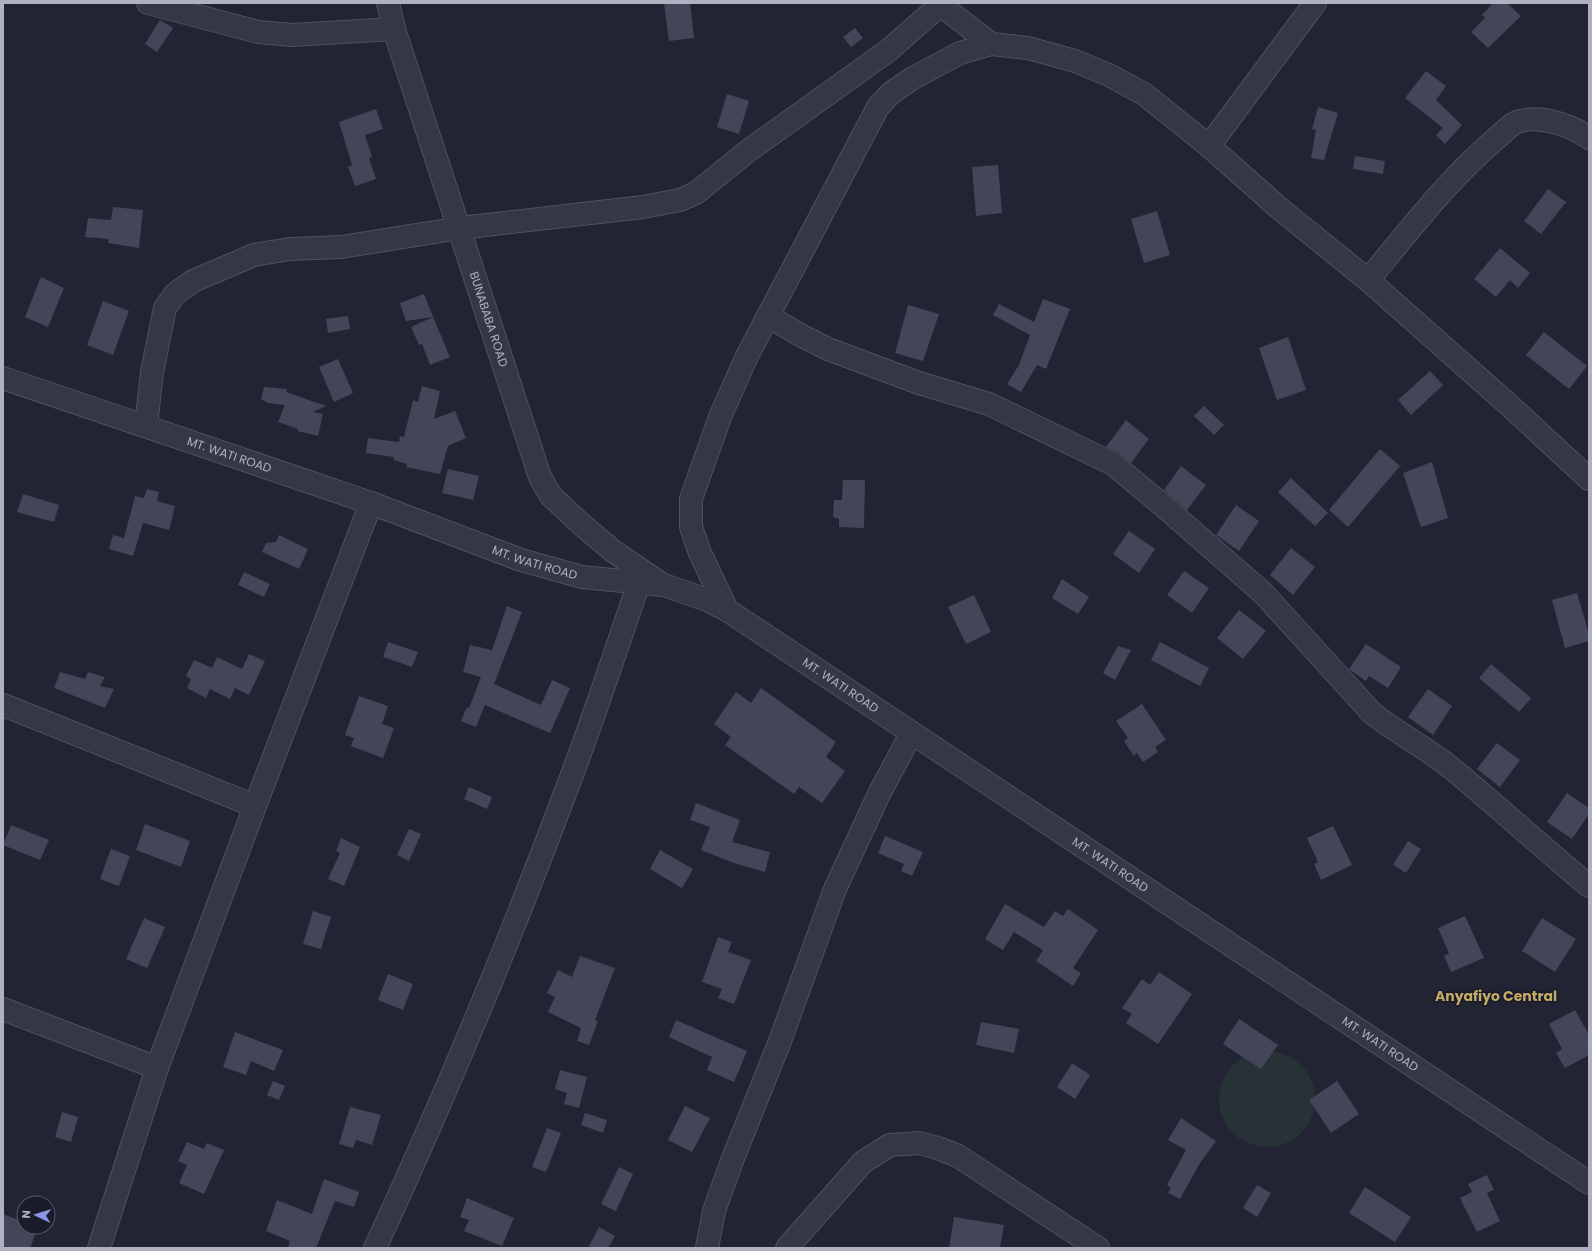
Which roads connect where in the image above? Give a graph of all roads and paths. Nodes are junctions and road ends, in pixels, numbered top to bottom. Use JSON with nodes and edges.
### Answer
{"nodes":[{"id":1,"x":148,"y":3,"type":"edge"},
{"id":2,"x":388,"y":3,"type":"edge"},
{"id":3,"x":1315,"y":3,"type":"edge"},
{"id":4,"x":938,"y":4,"type":"edge"},
{"id":5,"x":394,"y":29,"type":"junction"},
{"id":6,"x":991,"y":44,"type":"junction"},
{"id":7,"x":1589,"y":138,"type":"edge"},
{"id":8,"x":1209,"y":146,"type":"junction"},
{"id":9,"x":460,"y":228,"type":"junction"},
{"id":10,"x":1368,"y":280,"type":"junction"},
{"id":11,"x":768,"y":316,"type":"junction"},
{"id":12,"x":3,"y":378,"type":"edge"},
{"id":13,"x":146,"y":426,"type":"junction"},
{"id":14,"x":1589,"y":479,"type":"edge"},
{"id":15,"x":371,"y":503,"type":"junction"},
{"id":16,"x":639,"y":583,"type":"junction"},
{"id":17,"x":664,"y":585,"type":"junction"},
{"id":18,"x":727,"y":610,"type":"junction"},
{"id":19,"x":3,"y":705,"type":"edge"},
{"id":20,"x":911,"y":734,"type":"junction"},
{"id":21,"x":255,"y":806,"type":"junction"},
{"id":22,"x":1589,"y":886,"type":"edge"},
{"id":23,"x":3,"y":1009,"type":"edge"},
{"id":24,"x":157,"y":1068,"type":"junction"},
{"id":25,"x":1589,"y":1183,"type":"edge"},
{"id":26,"x":99,"y":1248,"type":"edge"},
{"id":27,"x":375,"y":1248,"type":"edge"},
{"id":28,"x":707,"y":1248,"type":"edge"},
{"id":29,"x":787,"y":1248,"type":"edge"},
{"id":30,"x":1098,"y":1248,"type":"edge"}],
"edges":[{"from":1,"to":5,"type":"street"},
{"from":2,"to":5,"type":"street","name":"BUNABABA ROAD"},
{"from":3,"to":8,"type":"street"},
{"from":4,"to":6,"type":"street"},
{"from":4,"to":9,"type":"street"},
{"from":5,"to":9,"type":"street","name":"BUNABABA ROAD"},
{"from":6,"to":8,"type":"street"},
{"from":6,"to":11,"type":"street"},
{"from":7,"to":10,"type":"street"},
{"from":8,"to":10,"type":"street"},
{"from":9,"to":13,"type":"street"},
{"from":9,"to":17,"type":"street","name":"BUNABABA ROAD"},
{"from":10,"to":14,"type":"street"},
{"from":11,"to":18,"type":"street"},
{"from":11,"to":22,"type":"street"},
{"from":12,"to":13,"type":"street","name":"MT. WATI ROAD"},
{"from":13,"to":15,"type":"street","name":"MT. WATI ROAD"},
{"from":15,"to":16,"type":"street","name":"MT. WATI ROAD"},
{"from":15,"to":21,"type":"street"},
{"from":16,"to":17,"type":"street","name":"MT. WATI ROAD"},
{"from":16,"to":27,"type":"street"},
{"from":17,"to":18,"type":"street","name":"MT. WATI ROAD"},
{"from":18,"to":20,"type":"street","name":"MT. WATI ROAD"},
{"from":19,"to":21,"type":"street"},
{"from":20,"to":25,"type":"street","name":"MT. WATI ROAD"},
{"from":20,"to":28,"type":"street"},
{"from":21,"to":24,"type":"street"},
{"from":23,"to":24,"type":"street"},
{"from":24,"to":26,"type":"street"},
{"from":29,"to":30,"type":"street"}]}
